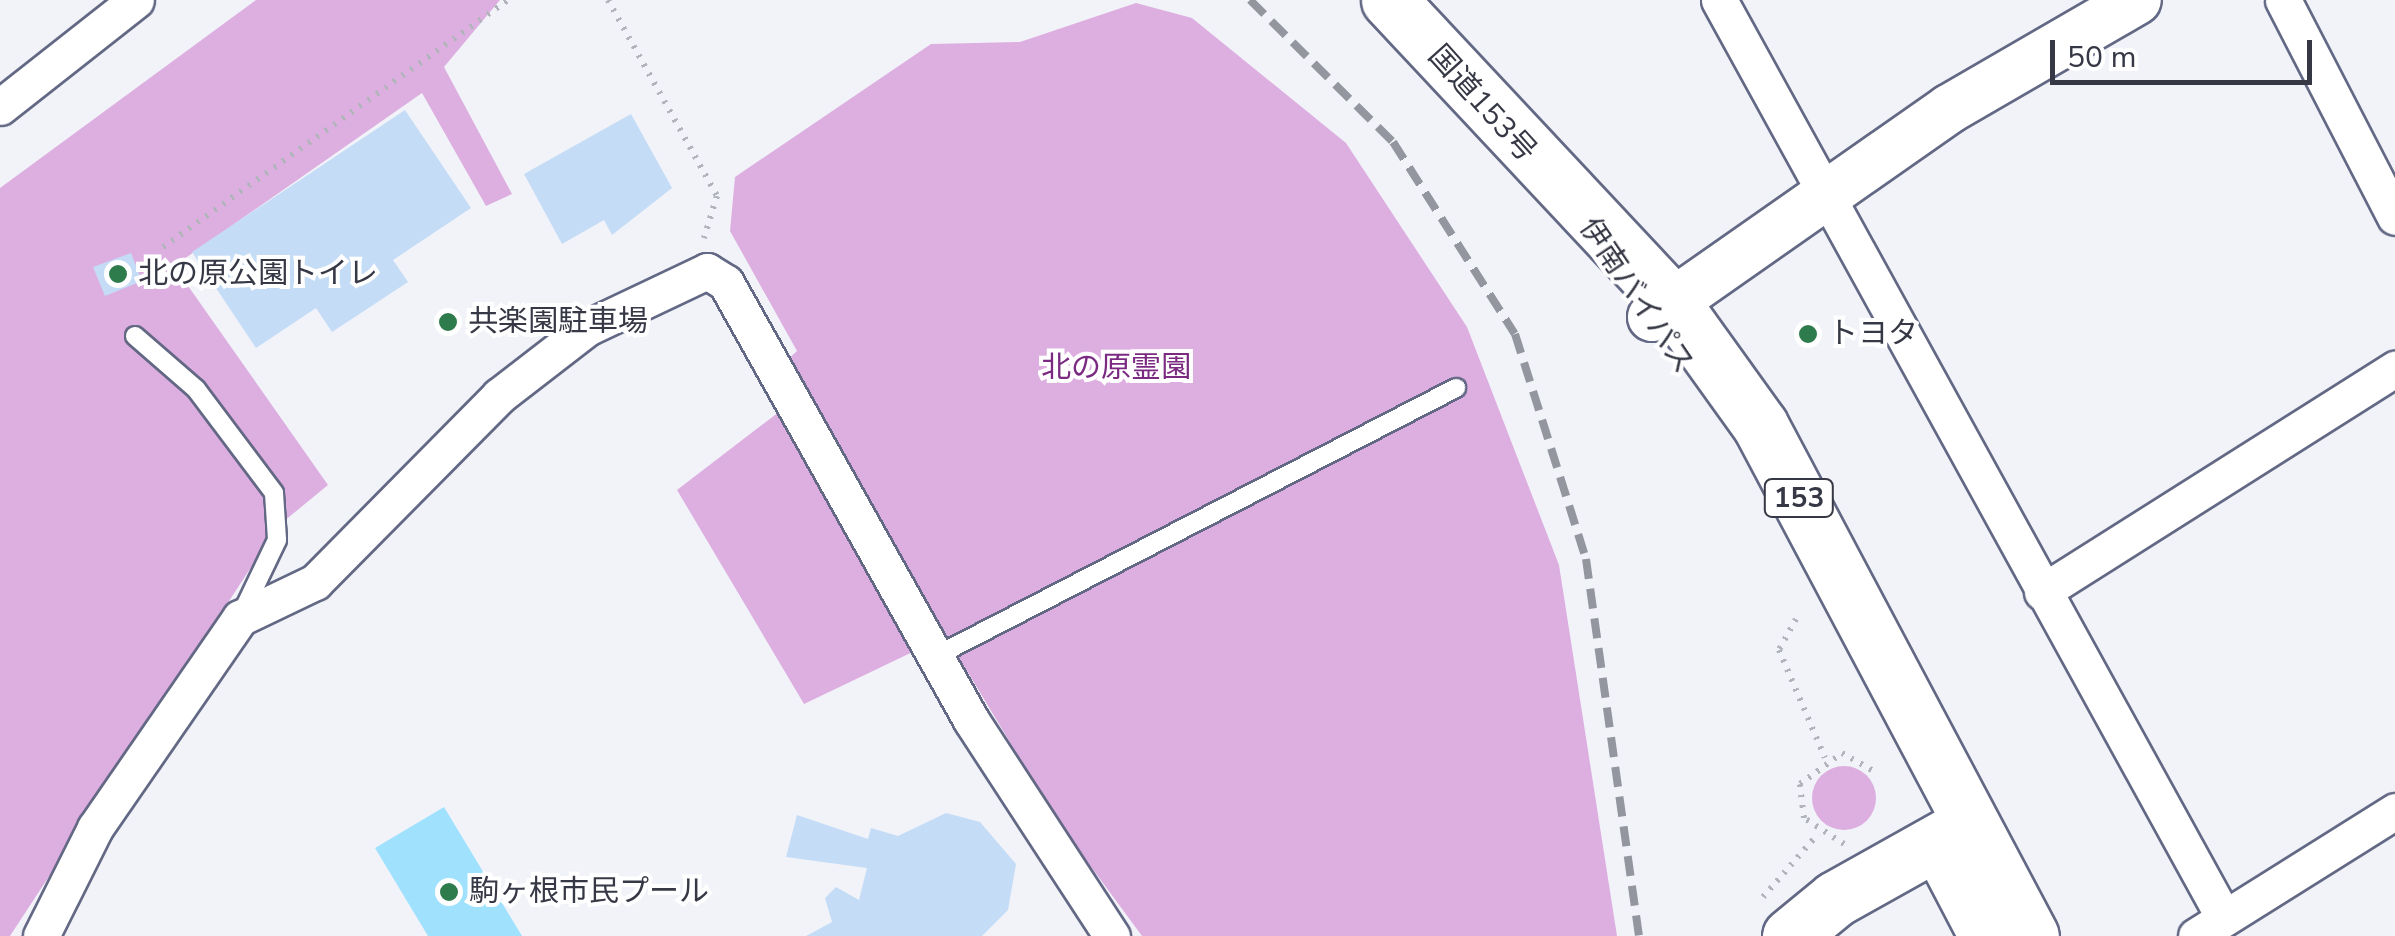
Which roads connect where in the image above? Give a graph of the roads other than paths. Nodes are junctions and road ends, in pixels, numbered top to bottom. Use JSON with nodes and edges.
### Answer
{"nodes":[{"id":1,"x":136,"y":0,"type":"edge"},
{"id":2,"x":1389,"y":0,"type":"edge"},
{"id":3,"x":1719,"y":0,"type":"edge"},
{"id":4,"x":2137,"y":0,"type":"edge"},
{"id":5,"x":2283,"y":0,"type":"edge"},
{"id":6,"x":0,"y":107,"type":"edge"},
{"id":7,"x":1822,"y":198,"type":"junction"},
{"id":8,"x":1576,"y":208,"type":"joint"},
{"id":9,"x":2395,"y":217,"type":"edge"},
{"id":10,"x":1663,"y":310,"type":"junction"},
{"id":11,"x":134,"y":336,"type":"dead end"},
{"id":12,"x":2395,"y":369,"type":"edge"},
{"id":13,"x":1456,"y":388,"type":"dead end"},
{"id":14,"x":2042,"y":592,"type":"junction"},
{"id":15,"x":240,"y":618,"type":"junction"},
{"id":16,"x":938,"y":655,"type":"junction"},
{"id":17,"x":2395,"y":811,"type":"edge"},
{"id":18,"x":1954,"y":832,"type":"junction"},
{"id":19,"x":1771,"y":922,"type":"edge"},
{"id":20,"x":2210,"y":926,"type":"edge"},
{"id":21,"x":41,"y":936,"type":"edge"},
{"id":22,"x":1112,"y":936,"type":"edge"},
{"id":23,"x":1987,"y":936,"type":"edge"},
{"id":24,"x":2031,"y":936,"type":"edge"}],
"edges":[{"from":1,"to":6,"type":"street"},
{"from":2,"to":8,"type":"highway","name":"国道153号","number":"153"},
{"from":3,"to":7,"type":"street"},
{"from":4,"to":7,"type":"street"},
{"from":5,"to":9,"type":"street"},
{"from":7,"to":10,"type":"street"},
{"from":7,"to":14,"type":"street"},
{"from":8,"to":10,"type":"highway","name":"伊南バイパス","number":"153"},
{"from":10,"to":18,"type":"highway","name":"伊南バイパス","number":"153"},
{"from":11,"to":15,"type":"lane"},
{"from":12,"to":14,"type":"street"},
{"from":13,"to":16,"type":"lane"},
{"from":14,"to":20,"type":"street"},
{"from":15,"to":16,"type":"street"},
{"from":15,"to":21,"type":"street"},
{"from":16,"to":22,"type":"street"},
{"from":17,"to":20,"type":"street"},
{"from":18,"to":19,"type":"highway"},
{"from":18,"to":23,"type":"highway","name":"伊南バイパス","number":"153"},
{"from":18,"to":24,"type":"highway","name":"伊南バイパス","number":"153"}]}
